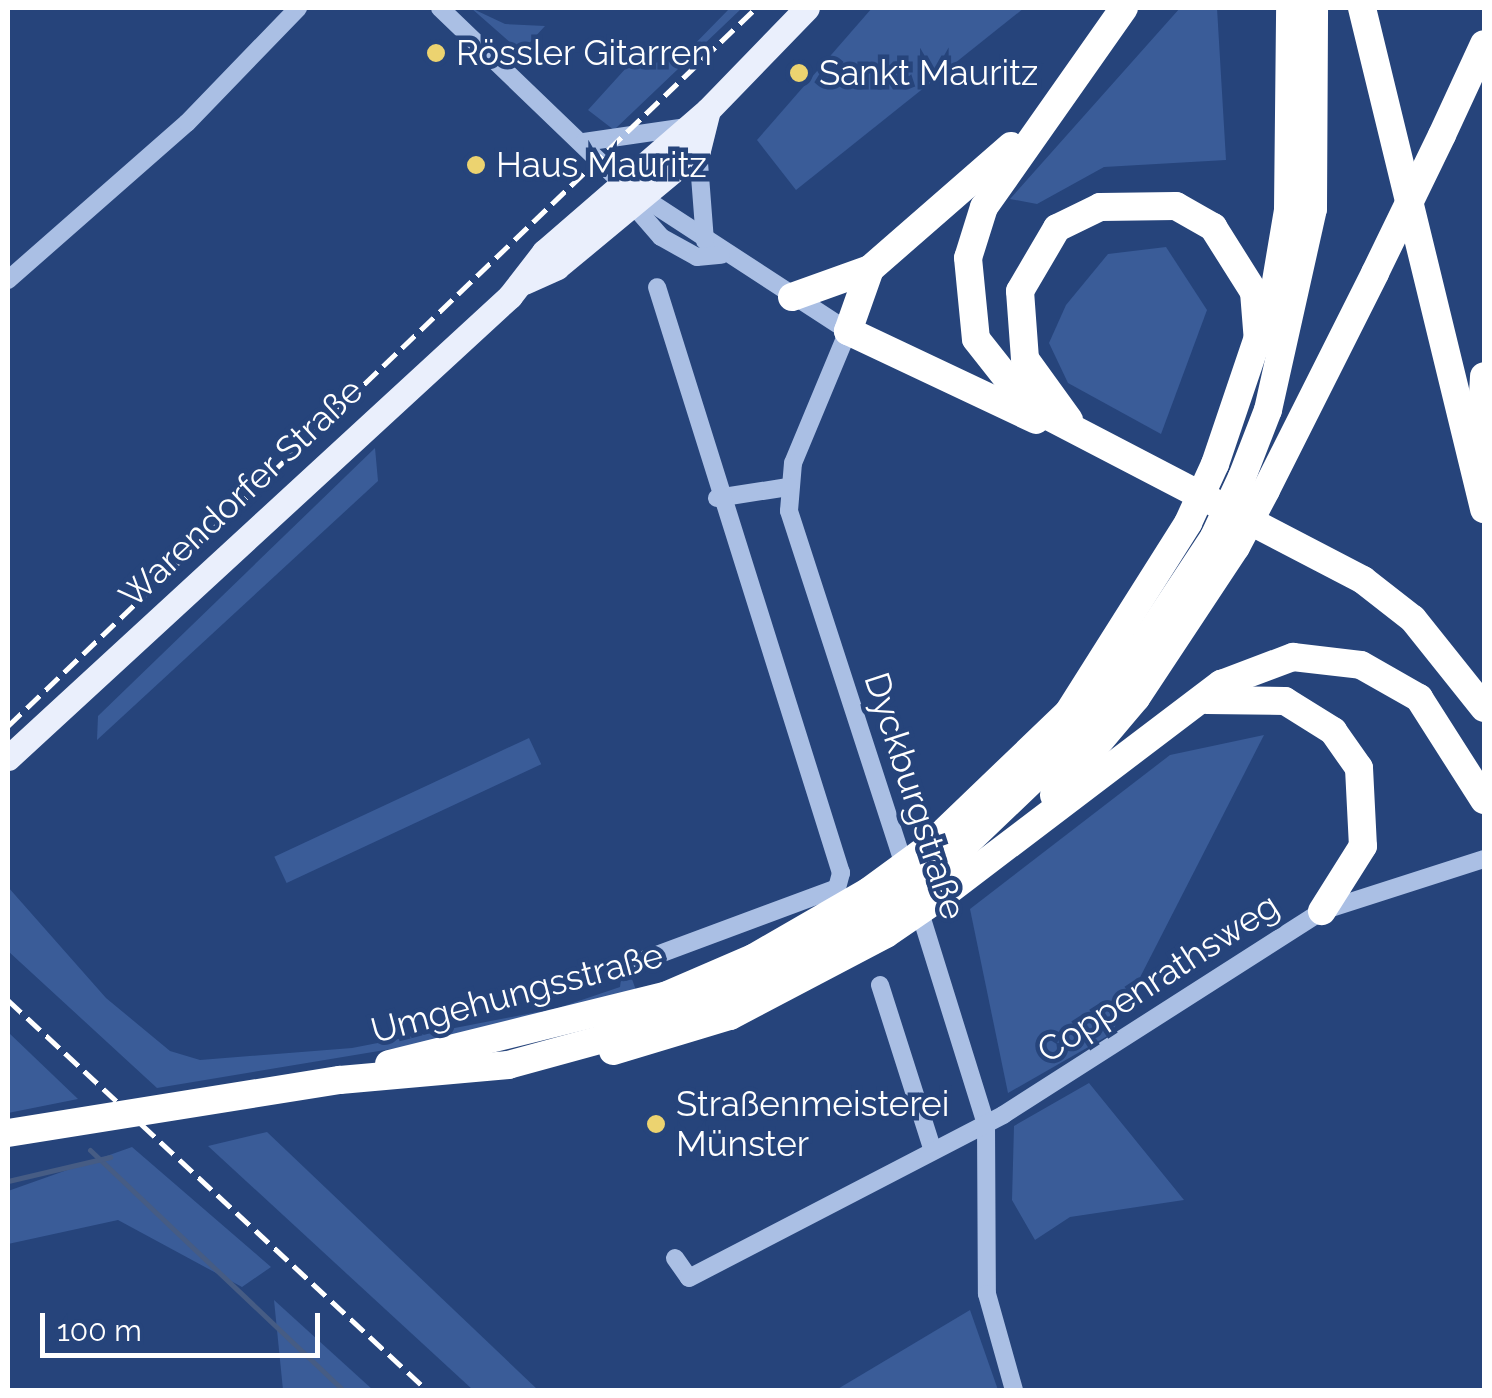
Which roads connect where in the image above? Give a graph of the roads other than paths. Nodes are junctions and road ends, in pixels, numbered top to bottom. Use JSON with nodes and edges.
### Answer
{"nodes":[{"id":1,"x":298,"y":8,"type":"edge"},
{"id":2,"x":440,"y":8,"type":"edge"},
{"id":3,"x":806,"y":8,"type":"edge"},
{"id":4,"x":1124,"y":8,"type":"edge"},
{"id":5,"x":1290,"y":8,"type":"edge"},
{"id":6,"x":1314,"y":8,"type":"edge"},
{"id":7,"x":1362,"y":8,"type":"edge"},
{"id":8,"x":1484,"y":44,"type":"edge"},
{"id":9,"x":1035,"y":124,"type":"junction"},
{"id":10,"x":693,"y":139,"type":"junction"},
{"id":11,"x":584,"y":142,"type":"junction"},
{"id":12,"x":633,"y":196,"type":"junction"},
{"id":13,"x":705,"y":241,"type":"junction"},
{"id":14,"x":721,"y":255,"type":"junction"},
{"id":15,"x":870,"y":269,"type":"junction"},
{"id":16,"x":8,"y":280,"type":"edge"},
{"id":17,"x":657,"y":287,"type":"dead end"},
{"id":18,"x":792,"y":298,"type":"junction"},
{"id":19,"x":848,"y":331,"type":"junction"},
{"id":20,"x":1258,"y":342,"type":"junction"},
{"id":21,"x":1484,"y":376,"type":"edge"},
{"id":22,"x":1093,"y":443,"type":"junction"},
{"id":23,"x":1254,"y":484,"type":"junction"},
{"id":24,"x":788,"y":488,"type":"junction"},
{"id":25,"x":718,"y":498,"type":"junction"},
{"id":26,"x":1482,"y":498,"type":"edge"},
{"id":27,"x":1225,"y":542,"type":"junction"},
{"id":28,"x":1196,"y":703,"type":"junction"},
{"id":29,"x":1484,"y":708,"type":"edge"},
{"id":30,"x":8,"y":758,"type":"edge"},
{"id":31,"x":1484,"y":800,"type":"edge"},
{"id":32,"x":1009,"y":843,"type":"junction"},
{"id":33,"x":1476,"y":861,"type":"edge"},
{"id":34,"x":933,"y":874,"type":"junction"},
{"id":35,"x":1322,"y":911,"type":"junction"},
{"id":36,"x":878,"y":913,"type":"junction"},
{"id":37,"x":638,"y":962,"type":"dead end"},
{"id":38,"x":880,"y":985,"type":"dead end"},
{"id":39,"x":340,"y":1080,"type":"junction"},
{"id":40,"x":986,"y":1124,"type":"junction"},
{"id":41,"x":8,"y":1133,"type":"edge"},
{"id":42,"x":932,"y":1148,"type":"junction"},
{"id":43,"x":675,"y":1258,"type":"dead end"},
{"id":44,"x":1014,"y":1390,"type":"edge"}],
"edges":[{"from":1,"to":16,"type":"street"},
{"from":2,"to":11,"type":"street"},
{"from":3,"to":10,"type":"main road","name":"Warendorfer Straße"},
{"from":4,"to":9,"type":"highway"},
{"from":5,"to":20,"type":"highway"},
{"from":6,"to":23,"type":"highway"},
{"from":7,"to":26,"type":"highway"},
{"from":8,"to":23,"type":"highway","bridge":true},
{"from":9,"to":15,"type":"highway"},
{"from":9,"to":22,"type":"highway"},
{"from":10,"to":11,"type":"street"},
{"from":10,"to":12,"type":"main road","name":"Warendorfer Straße"},
{"from":10,"to":13,"type":"street"},
{"from":11,"to":12,"type":"street"},
{"from":12,"to":13,"type":"street"},
{"from":12,"to":14,"type":"street"},
{"from":12,"to":30,"type":"main road","name":"Warendorfer Straße"},
{"from":13,"to":14,"type":"street"},
{"from":14,"to":18,"type":"street"},
{"from":15,"to":18,"type":"highway"},
{"from":15,"to":19,"type":"highway"},
{"from":17,"to":25,"type":"street"},
{"from":18,"to":19,"type":"street"},
{"from":19,"to":22,"type":"highway"},
{"from":19,"to":24,"type":"street","name":"Dyckburgstraße"},
{"from":20,"to":22,"type":"highway"},
{"from":20,"to":34,"type":"highway","bridge":true},
{"from":21,"to":26,"type":"highway"},
{"from":22,"to":29,"type":"highway"},
{"from":23,"to":27,"type":"highway","bridge":true},
{"from":24,"to":25,"type":"street"},
{"from":24,"to":40,"type":"street","name":"Dyckburgstraße"},
{"from":25,"to":37,"type":"street"},
{"from":27,"to":32,"type":"highway"},
{"from":27,"to":34,"type":"highway"},
{"from":28,"to":31,"type":"highway"},
{"from":28,"to":32,"type":"highway"},
{"from":28,"to":35,"type":"highway"},
{"from":32,"to":34,"type":"highway"},
{"from":33,"to":35,"type":"street","name":"Coppenrathsweg"},
{"from":34,"to":36,"type":"highway","bridge":true},
{"from":34,"to":36,"type":"highway","bridge":true},
{"from":35,"to":40,"type":"street","name":"Coppenrathsweg"},
{"from":36,"to":39,"type":"highway","name":"Umgehungsstraße"},
{"from":36,"to":39,"type":"highway","name":"Umgehungsstraße"},
{"from":38,"to":42,"type":"street"},
{"from":39,"to":41,"type":"highway","name":"Umgehungsstraße"},
{"from":40,"to":42,"type":"street"},
{"from":40,"to":44,"type":"street","name":"Dyckburgstraße"},
{"from":42,"to":43,"type":"street"}]}
